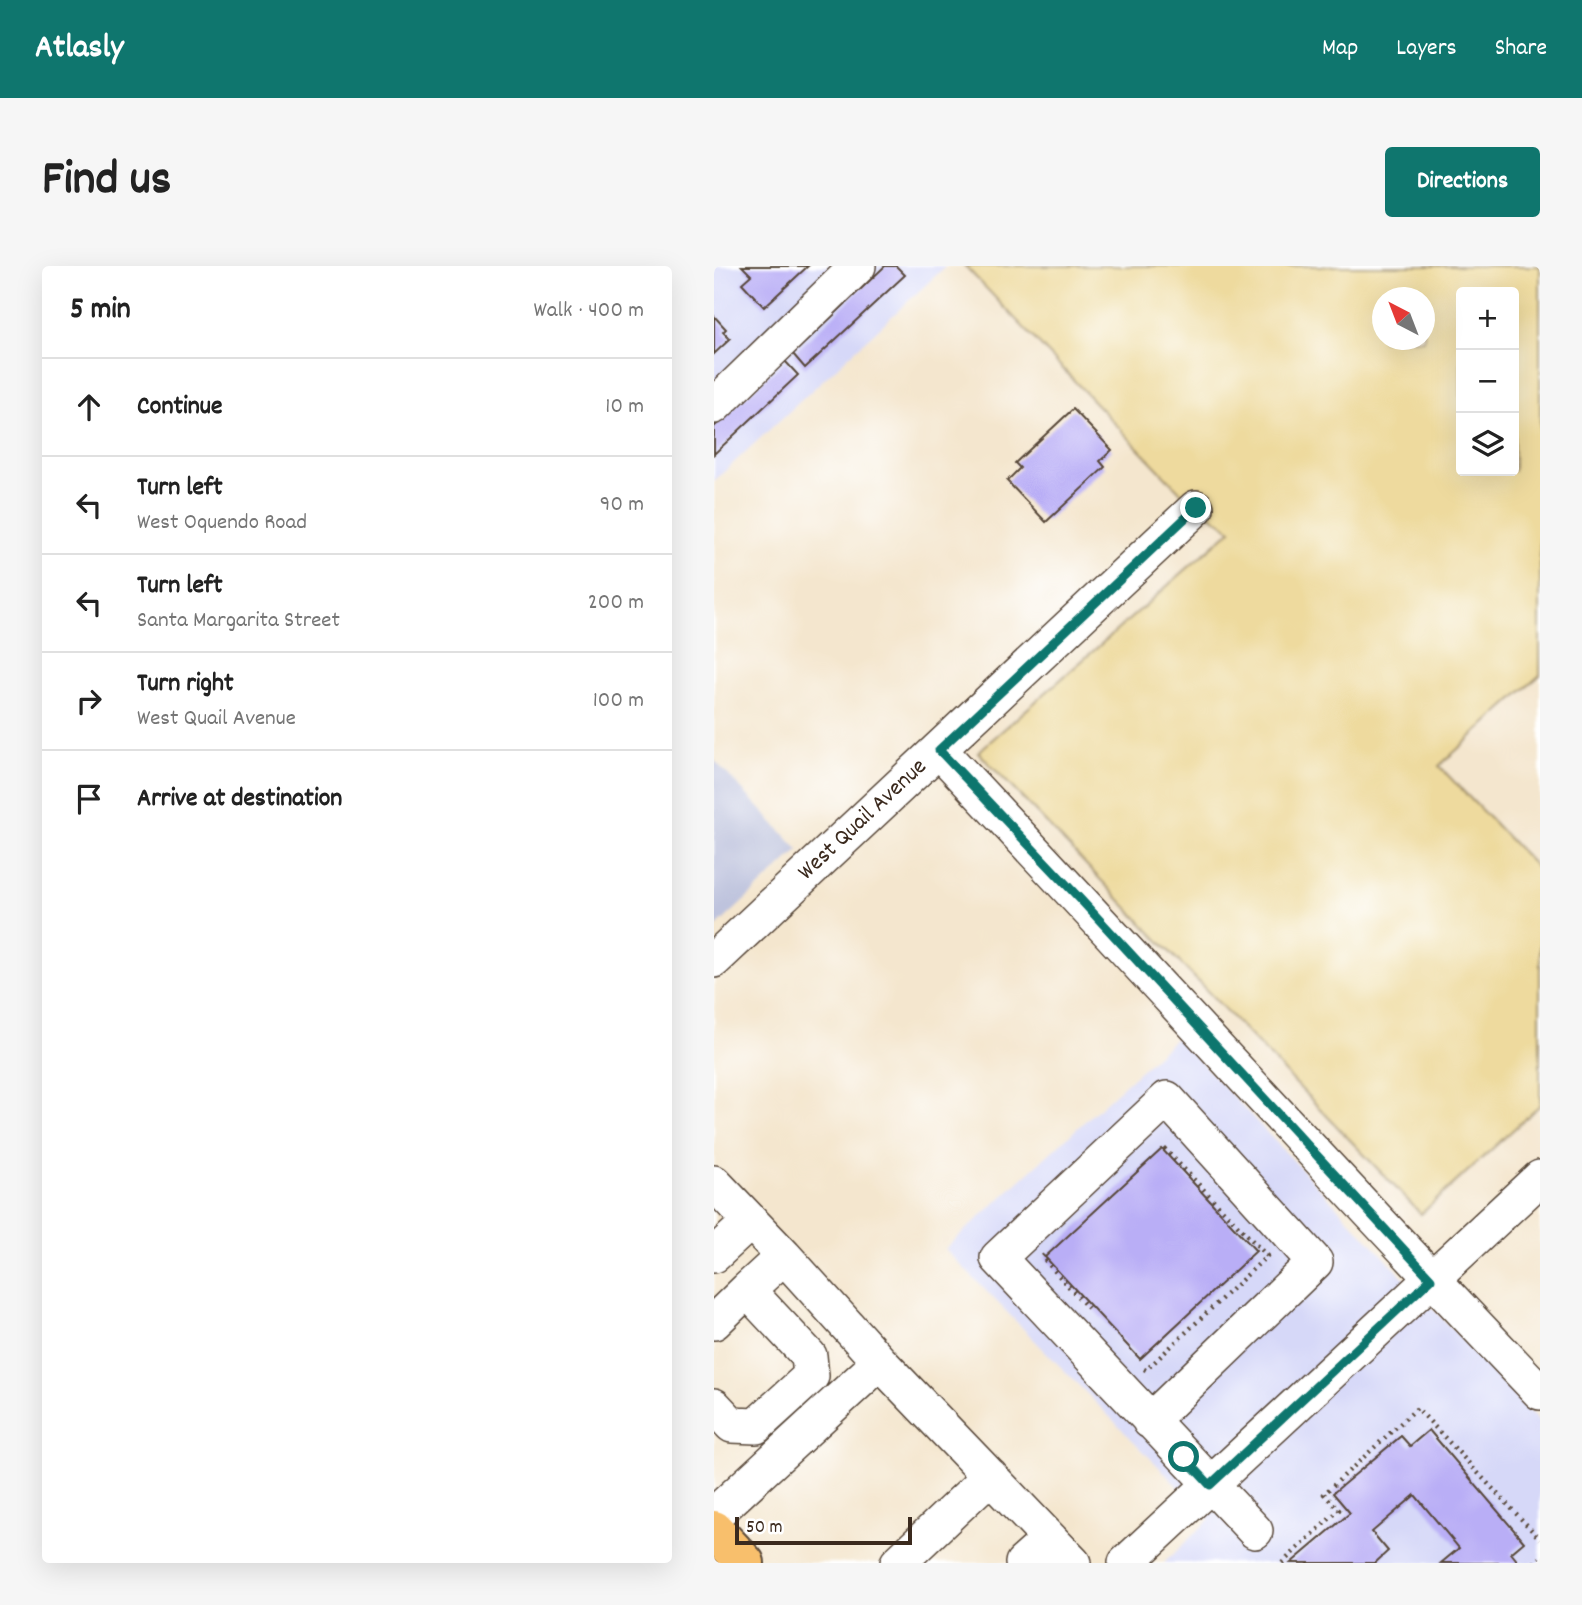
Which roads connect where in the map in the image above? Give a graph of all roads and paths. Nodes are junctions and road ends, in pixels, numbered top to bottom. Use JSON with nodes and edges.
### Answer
{"nodes":[{"id":1,"x":858,"y":266,"type":"edge"},
{"id":2,"x":714,"y":406,"type":"edge"},
{"id":3,"x":1196,"y":508,"type":"dead end"},
{"id":4,"x":939,"y":750,"type":"junction"},
{"id":5,"x":714,"y":960,"type":"edge"},
{"id":6,"x":1162,"y":1146,"type":"dead end"},
{"id":7,"x":1540,"y":1178,"type":"edge"},
{"id":8,"x":716,"y":1190,"type":"edge"},
{"id":9,"x":751,"y":1221,"type":"junction"},
{"id":10,"x":714,"y":1255,"type":"edge"},
{"id":11,"x":785,"y":1256,"type":"junction"},
{"id":12,"x":1431,"y":1279,"type":"junction"},
{"id":13,"x":747,"y":1290,"type":"junction"},
{"id":14,"x":714,"y":1322,"type":"edge"},
{"id":15,"x":880,"y":1362,"type":"junction"},
{"id":16,"x":1146,"y":1370,"type":"dead end"},
{"id":17,"x":1540,"y":1392,"type":"edge"},
{"id":18,"x":714,"y":1406,"type":"edge"},
{"id":19,"x":1150,"y":1420,"type":"junction"},
{"id":20,"x":990,"y":1476,"type":"junction"},
{"id":21,"x":1210,"y":1485,"type":"junction"},
{"id":22,"x":714,"y":1515,"type":"edge"},
{"id":23,"x":714,"y":1530,"type":"edge"},
{"id":24,"x":1255,"y":1531,"type":"dead end"},
{"id":25,"x":1540,"y":1539,"type":"edge"},
{"id":26,"x":1061,"y":1551,"type":"edge"},
{"id":27,"x":1540,"y":1558,"type":"edge"},
{"id":28,"x":745,"y":1563,"type":"edge"},
{"id":29,"x":898,"y":1563,"type":"edge"},
{"id":30,"x":1023,"y":1563,"type":"edge"},
{"id":31,"x":1126,"y":1563,"type":"edge"},
{"id":32,"x":1282,"y":1563,"type":"edge"},
{"id":33,"x":1534,"y":1563,"type":"edge"}],
"edges":[{"from":1,"to":2,"type":"street"},
{"from":3,"to":4,"type":"street","name":"West Quail Avenue"},
{"from":4,"to":5,"type":"street","name":"West Quail Avenue"},
{"from":4,"to":12,"type":"street"},
{"from":6,"to":16,"type":"path"},
{"from":7,"to":12,"type":"street"},
{"from":8,"to":9,"type":"street"},
{"from":9,"to":10,"type":"street"},
{"from":9,"to":11,"type":"street"},
{"from":11,"to":13,"type":"street"},
{"from":11,"to":15,"type":"street"},
{"from":12,"to":17,"type":"street"},
{"from":12,"to":21,"type":"street"},
{"from":13,"to":14,"type":"street"},
{"from":13,"to":18,"type":"street"},
{"from":15,"to":20,"type":"street"},
{"from":15,"to":22,"type":"street"},
{"from":19,"to":19,"type":"street"},
{"from":19,"to":21,"type":"street"},
{"from":20,"to":26,"type":"street"},
{"from":20,"to":29,"type":"street"},
{"from":21,"to":24,"type":"street"},
{"from":21,"to":31,"type":"street"},
{"from":23,"to":28,"type":"main road"},
{"from":25,"to":32,"type":"path"},
{"from":26,"to":30,"type":"street"},
{"from":27,"to":33,"type":"path"}]}
